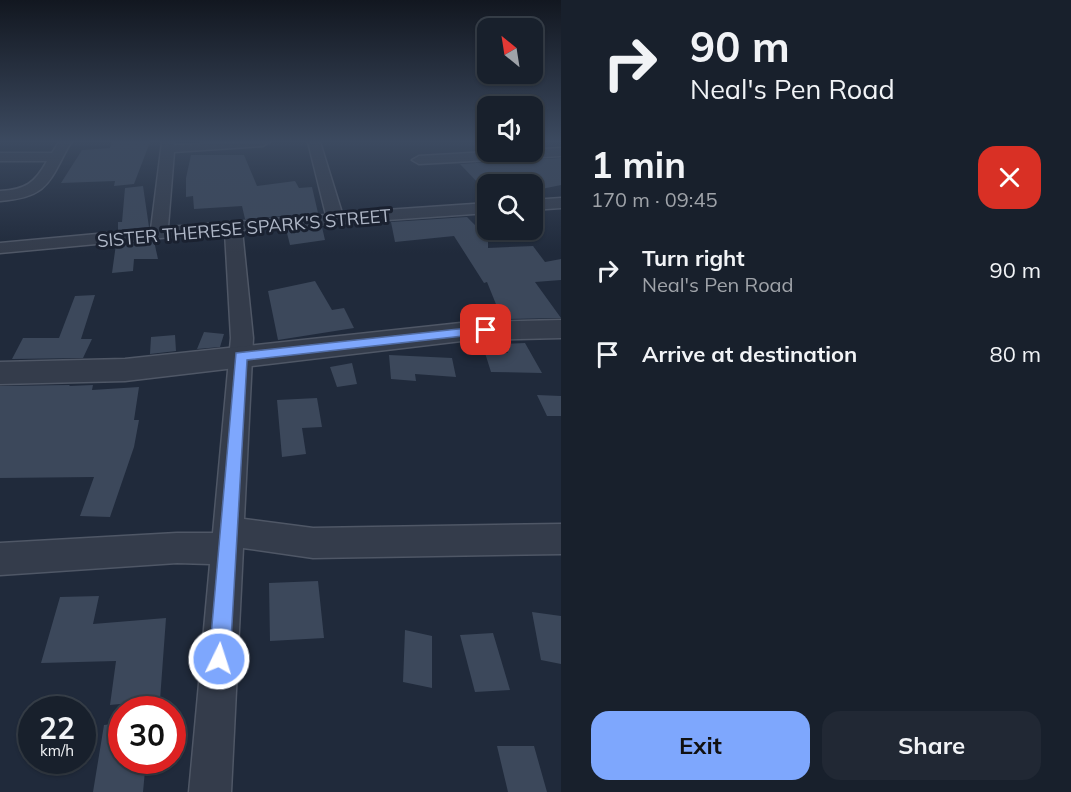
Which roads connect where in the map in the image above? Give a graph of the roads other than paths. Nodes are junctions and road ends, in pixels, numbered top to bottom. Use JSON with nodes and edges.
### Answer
{"nodes":[{"id":1,"x":44,"y":179,"type":"edge"},
{"id":2,"x":164,"y":179,"type":"edge"},
{"id":3,"x":324,"y":179,"type":"edge"},
{"id":4,"x":0,"y":196,"type":"edge"},
{"id":5,"x":561,"y":203,"type":"edge"},
{"id":6,"x":543,"y":204,"type":"edge"},
{"id":7,"x":477,"y":209,"type":"edge"},
{"id":8,"x":336,"y":220,"type":"junction"},
{"id":9,"x":233,"y":226,"type":"junction"},
{"id":10,"x":159,"y":235,"type":"junction"},
{"id":11,"x":0,"y":248,"type":"edge"},
{"id":12,"x":561,"y":329,"type":"edge"},
{"id":13,"x":241,"y":356,"type":"junction"},
{"id":14,"x":0,"y":373,"type":"edge"},
{"id":15,"x":561,"y":539,"type":"edge"},
{"id":16,"x":228,"y":540,"type":"junction"},
{"id":17,"x":0,"y":559,"type":"edge"},
{"id":18,"x":210,"y":792,"type":"edge"}],
"edges":[{"from":1,"to":4,"type":"street"},
{"from":2,"to":10,"type":"street"},
{"from":3,"to":8,"type":"street"},
{"from":5,"to":6,"type":"street"},
{"from":7,"to":8,"type":"street","name":"SISTER THERESE SPARK'S STREET"},
{"from":8,"to":9,"type":"street","name":"SISTER THERESE SPARK'S STREET"},
{"from":9,"to":10,"type":"street","name":"SISTER THERESE SPARK'S STREET"},
{"from":9,"to":13,"type":"street"},
{"from":10,"to":11,"type":"street","name":"SISTER THERESE SPARK'S STREET"},
{"from":12,"to":13,"type":"street"},
{"from":13,"to":14,"type":"street"},
{"from":13,"to":16,"type":"street"},
{"from":15,"to":16,"type":"street"},
{"from":16,"to":17,"type":"street"},
{"from":16,"to":18,"type":"street"}]}
